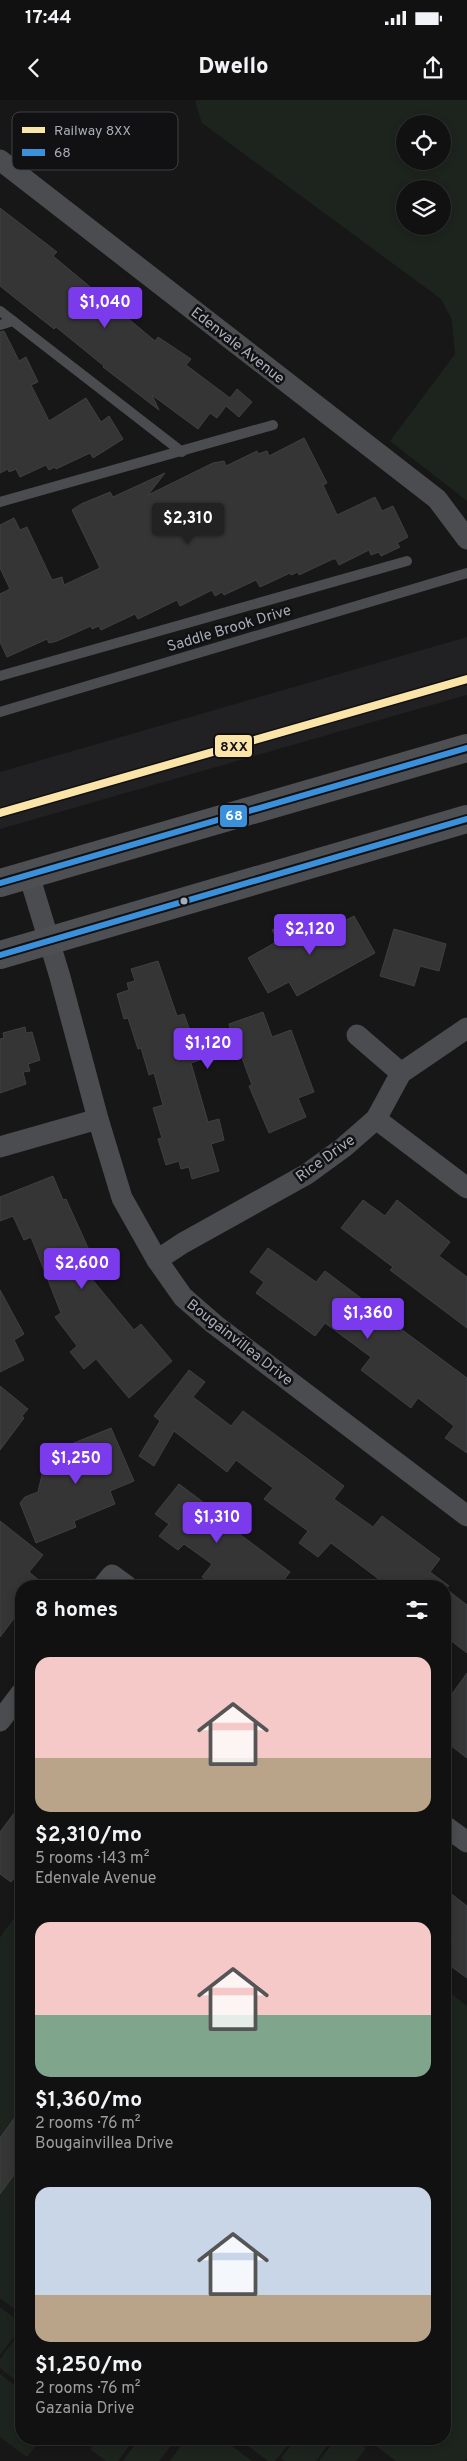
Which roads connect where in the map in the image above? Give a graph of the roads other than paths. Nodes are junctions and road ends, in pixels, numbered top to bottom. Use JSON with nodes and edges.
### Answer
{"nodes":[{"id":1,"x":0,"y":160,"type":"edge"},
{"id":2,"x":12,"y":169,"type":"edge"},
{"id":3,"x":13,"y":170,"type":"edge"},
{"id":4,"x":0,"y":311,"type":"edge"},
{"id":5,"x":13,"y":321,"type":"junction"},
{"id":6,"x":0,"y":325,"type":"edge"},
{"id":7,"x":273,"y":425,"type":"dead end"},
{"id":8,"x":182,"y":452,"type":"junction"},
{"id":9,"x":0,"y":502,"type":"edge"},
{"id":10,"x":467,"y":539,"type":"edge"},
{"id":11,"x":407,"y":561,"type":"dead end"},
{"id":12,"x":467,"y":573,"type":"edge"},
{"id":13,"x":0,"y":676,"type":"edge"},
{"id":14,"x":0,"y":712,"type":"edge"},
{"id":15,"x":467,"y":748,"type":"edge"},
{"id":16,"x":467,"y":819,"type":"edge"},
{"id":17,"x":29,"y":875,"type":"junction"},
{"id":18,"x":0,"y":882,"type":"edge"},
{"id":19,"x":50,"y":942,"type":"junction"},
{"id":20,"x":0,"y":955,"type":"edge"},
{"id":21,"x":467,"y":1028,"type":"edge"},
{"id":22,"x":357,"y":1035,"type":"dead end"},
{"id":23,"x":401,"y":1073,"type":"junction"},
{"id":24,"x":98,"y":1119,"type":"junction"},
{"id":25,"x":376,"y":1119,"type":"junction"},
{"id":26,"x":0,"y":1147,"type":"edge"},
{"id":27,"x":467,"y":1188,"type":"edge"},
{"id":28,"x":156,"y":1260,"type":"junction"},
{"id":29,"x":467,"y":1516,"type":"edge"},
{"id":30,"x":108,"y":1580,"type":"edge"},
{"id":31,"x":119,"y":1580,"type":"edge"},
{"id":32,"x":15,"y":1702,"type":"edge"},
{"id":33,"x":0,"y":1721,"type":"edge"},
{"id":34,"x":451,"y":1830,"type":"edge"},
{"id":35,"x":467,"y":1842,"type":"edge"}],
"edges":[{"from":1,"to":2,"type":"street","name":"Edenvale Avenue"},
{"from":3,"to":10,"type":"street","name":"Edenvale Avenue"},
{"from":4,"to":5,"type":"lane"},
{"from":5,"to":6,"type":"lane"},
{"from":5,"to":8,"type":"lane"},
{"from":7,"to":8,"type":"lane"},
{"from":8,"to":9,"type":"lane"},
{"from":11,"to":13,"type":"lane"},
{"from":12,"to":14,"type":"lane","name":"Saddle Brook Drive"},
{"from":15,"to":17,"type":"main road"},
{"from":16,"to":19,"type":"main road"},
{"from":17,"to":18,"type":"main road"},
{"from":17,"to":19,"type":"street","name":"Bougainvillea Drive"},
{"from":19,"to":20,"type":"main road"},
{"from":19,"to":24,"type":"street","name":"Bougainvillea Drive"},
{"from":21,"to":23,"type":"street","name":"Rice Drive"},
{"from":22,"to":23,"type":"street"},
{"from":23,"to":25,"type":"street","name":"Rice Drive"},
{"from":24,"to":26,"type":"street"},
{"from":24,"to":28,"type":"street","name":"Bougainvillea Drive"},
{"from":25,"to":27,"type":"street"},
{"from":25,"to":28,"type":"street","name":"Rice Drive"},
{"from":28,"to":29,"type":"street","name":"Bougainvillea Drive"},
{"from":30,"to":31,"type":"street"},
{"from":32,"to":33,"type":"street"},
{"from":34,"to":35,"type":"street"}]}
